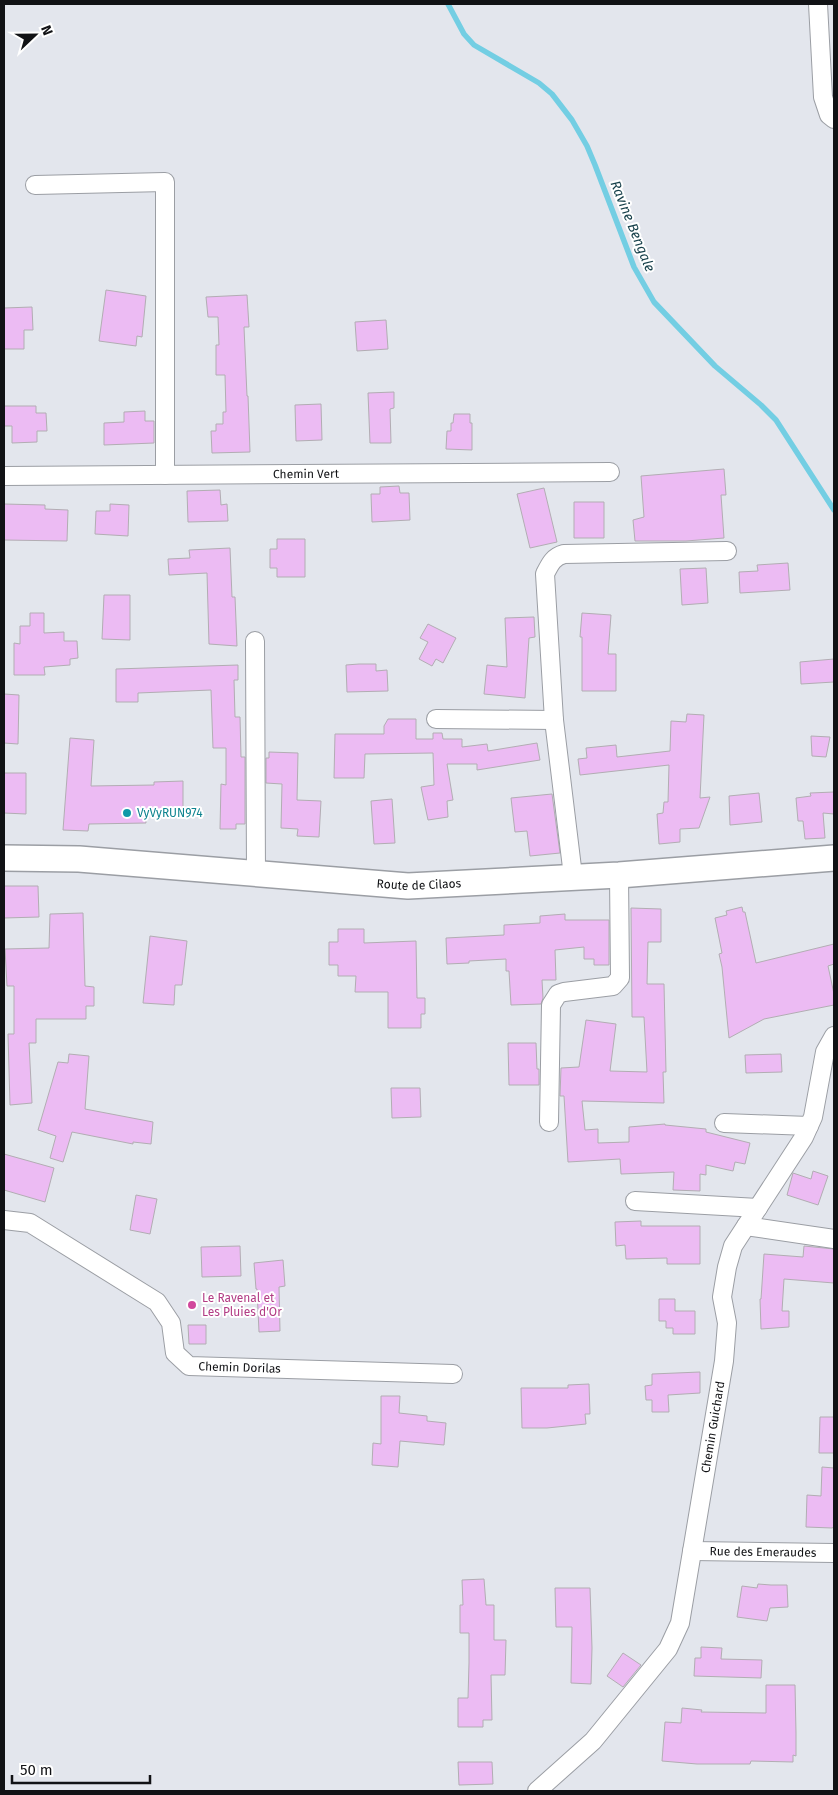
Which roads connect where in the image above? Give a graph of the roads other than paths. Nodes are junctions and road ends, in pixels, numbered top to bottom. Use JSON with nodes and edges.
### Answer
{"nodes":[{"id":1,"x":818,"y":4,"type":"edge"},
{"id":2,"x":834,"y":119,"type":"edge"},
{"id":3,"x":35,"y":185,"type":"dead end"},
{"id":4,"x":610,"y":472,"type":"dead end"},
{"id":5,"x":165,"y":475,"type":"junction"},
{"id":6,"x":4,"y":476,"type":"edge"},
{"id":7,"x":726,"y":551,"type":"dead end"},
{"id":8,"x":255,"y":641,"type":"dead end"},
{"id":9,"x":436,"y":719,"type":"dead end"},
{"id":10,"x":554,"y":720,"type":"junction"},
{"id":11,"x":4,"y":858,"type":"edge"},
{"id":12,"x":834,"y":858,"type":"edge"},
{"id":13,"x":256,"y":874,"type":"junction"},
{"id":14,"x":619,"y":875,"type":"junction"},
{"id":15,"x":572,"y":876,"type":"junction"},
{"id":16,"x":834,"y":1036,"type":"edge"},
{"id":17,"x":548,"y":1122,"type":"dead end"},
{"id":18,"x":724,"y":1123,"type":"dead end"},
{"id":19,"x":809,"y":1126,"type":"junction"},
{"id":20,"x":635,"y":1202,"type":"dead end"},
{"id":21,"x":758,"y":1208,"type":"junction"},
{"id":22,"x":4,"y":1220,"type":"edge"},
{"id":23,"x":746,"y":1226,"type":"junction"},
{"id":24,"x":834,"y":1239,"type":"edge"},
{"id":25,"x":452,"y":1374,"type":"dead end"},
{"id":26,"x":692,"y":1551,"type":"junction"},
{"id":27,"x":834,"y":1552,"type":"edge"},
{"id":28,"x":538,"y":1791,"type":"edge"}],
"edges":[{"from":1,"to":2,"type":"street"},
{"from":3,"to":5,"type":"street"},
{"from":4,"to":5,"type":"street","name":"Chemin Vert"},
{"from":5,"to":6,"type":"street","name":"Chemin Vert"},
{"from":7,"to":10,"type":"street"},
{"from":8,"to":13,"type":"street"},
{"from":9,"to":10,"type":"street"},
{"from":10,"to":15,"type":"street"},
{"from":11,"to":13,"type":"main road","name":"Route de Cilaos"},
{"from":12,"to":14,"type":"main road","name":"Route de Cilaos"},
{"from":13,"to":15,"type":"main road","name":"Route de Cilaos"},
{"from":14,"to":15,"type":"main road","name":"Route de Cilaos"},
{"from":14,"to":17,"type":"street"},
{"from":16,"to":19,"type":"street","name":"Chemin Guichard"},
{"from":18,"to":19,"type":"street"},
{"from":19,"to":21,"type":"street","name":"Chemin Guichard"},
{"from":20,"to":21,"type":"street"},
{"from":21,"to":23,"type":"street","name":"Chemin Guichard"},
{"from":22,"to":25,"type":"street","name":"Chemin Dorilas"},
{"from":23,"to":24,"type":"street"},
{"from":23,"to":26,"type":"street","name":"Chemin Guichard"},
{"from":26,"to":27,"type":"street","name":"Rue des Emeraudes"},
{"from":26,"to":28,"type":"street","name":"Chemin Guichard"}]}
